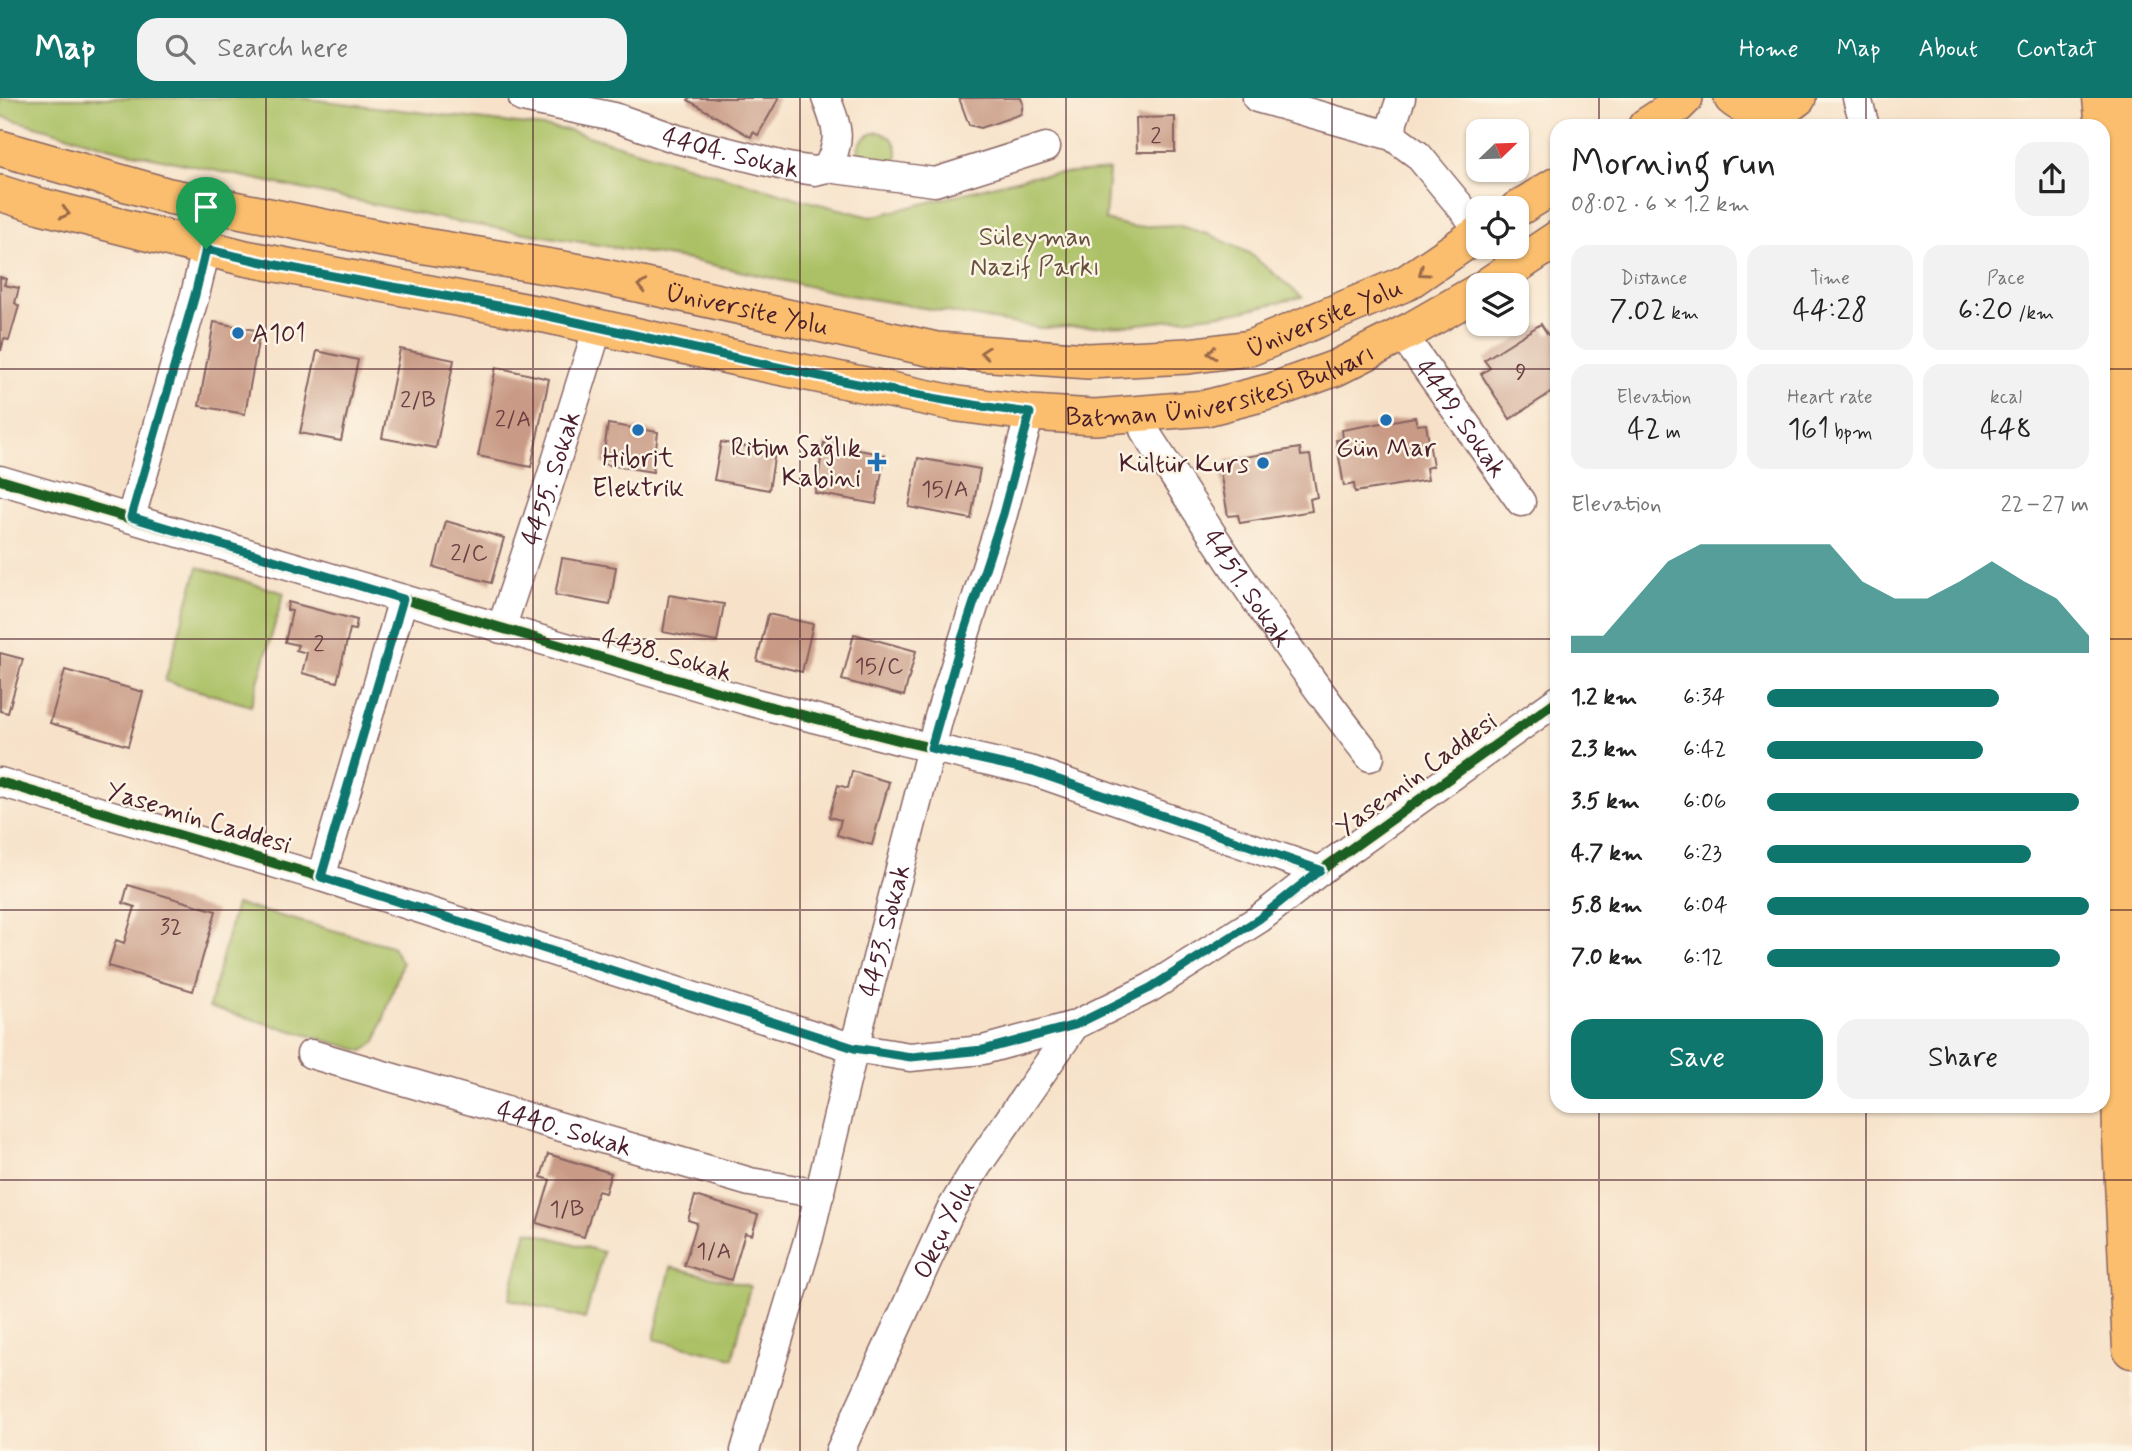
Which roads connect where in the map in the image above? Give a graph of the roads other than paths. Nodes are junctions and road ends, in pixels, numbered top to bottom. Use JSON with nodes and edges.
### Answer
{"nodes":[{"id":1,"x":523,"y":98,"type":"edge"},
{"id":2,"x":825,"y":98,"type":"edge"},
{"id":3,"x":1257,"y":98,"type":"edge"},
{"id":4,"x":1401,"y":98,"type":"edge"},
{"id":5,"x":1685,"y":98,"type":"edge"},
{"id":6,"x":1798,"y":98,"type":"edge"},
{"id":7,"x":1857,"y":98,"type":"edge"},
{"id":8,"x":2102,"y":98,"type":"edge"},
{"id":9,"x":2131,"y":98,"type":"edge"},
{"id":10,"x":1745,"y":113,"type":"edge"},
{"id":11,"x":1656,"y":119,"type":"edge"},
{"id":12,"x":1863,"y":119,"type":"edge"},
{"id":13,"x":2104,"y":119,"type":"edge"},
{"id":14,"x":1392,"y":136,"type":"junction"},
{"id":15,"x":1046,"y":147,"type":"dead end"},
{"id":16,"x":0,"y":148,"type":"edge"},
{"id":17,"x":828,"y":168,"type":"junction"},
{"id":18,"x":2110,"y":174,"type":"edge"},
{"id":19,"x":1550,"y":189,"type":"edge"},
{"id":20,"x":0,"y":193,"type":"edge"},
{"id":21,"x":1529,"y":202,"type":"edge"},
{"id":22,"x":1466,"y":215,"type":"edge"},
{"id":23,"x":1466,"y":240,"type":"edge"},
{"id":24,"x":1550,"y":243,"type":"edge"},
{"id":25,"x":206,"y":249,"type":"junction"},
{"id":26,"x":2120,"y":268,"type":"junction"},
{"id":27,"x":1506,"y":273,"type":"edge"},
{"id":28,"x":1466,"y":298,"type":"edge"},
{"id":29,"x":598,"y":327,"type":"junction"},
{"id":30,"x":1402,"y":334,"type":"junction"},
{"id":31,"x":1030,"y":413,"type":"junction"},
{"id":32,"x":1143,"y":413,"type":"junction"},
{"id":33,"x":0,"y":480,"type":"edge"},
{"id":34,"x":1521,"y":502,"type":"dead end"},
{"id":35,"x":131,"y":517,"type":"junction"},
{"id":36,"x":403,"y":599,"type":"junction"},
{"id":37,"x":501,"y":629,"type":"junction"},
{"id":38,"x":1550,"y":706,"type":"edge"},
{"id":39,"x":931,"y":748,"type":"junction"},
{"id":40,"x":1370,"y":757,"type":"dead end"},
{"id":41,"x":0,"y":782,"type":"edge"},
{"id":42,"x":1320,"y":870,"type":"junction"},
{"id":43,"x":321,"y":877,"type":"junction"},
{"id":44,"x":1075,"y":1025,"type":"junction"},
{"id":45,"x":854,"y":1048,"type":"junction"},
{"id":46,"x":311,"y":1054,"type":"dead end"},
{"id":47,"x":820,"y":1194,"type":"junction"},
{"id":48,"x":2132,"y":1349,"type":"edge"},
{"id":49,"x":745,"y":1451,"type":"edge"},
{"id":50,"x":840,"y":1451,"type":"edge"}],
"edges":[{"from":1,"to":17,"type":"street","name":"4404. Sokak"},
{"from":2,"to":17,"type":"street","name":"4404. Sokak"},
{"from":3,"to":14,"type":"street"},
{"from":4,"to":14,"type":"street"},
{"from":5,"to":11,"type":"main road"},
{"from":6,"to":10,"type":"main road"},
{"from":7,"to":12,"type":"street"},
{"from":8,"to":13,"type":"highway"},
{"from":9,"to":26,"type":"highway"},
{"from":14,"to":22,"type":"street"},
{"from":15,"to":17,"type":"street"},
{"from":23,"to":16,"type":"main road","name":"Üniversite Yolu","one_way":true},
{"from":18,"to":26,"type":"highway"},
{"from":19,"to":21,"type":"main road"},
{"from":20,"to":25,"type":"main road","name":"Batman Üniversitesi Bulvarı","one_way":true},
{"from":24,"to":27,"type":"main road"},
{"from":25,"to":29,"type":"main road","name":"Batman Üniversitesi Bulvarı"},
{"from":25,"to":35,"type":"street"},
{"from":26,"to":48,"type":"highway"},
{"from":28,"to":30,"type":"main road","name":"Batman Üniversitesi Bulvarı"},
{"from":29,"to":31,"type":"main road","name":"Batman Üniversitesi Bulvarı"},
{"from":29,"to":37,"type":"street","name":"4455. Sokak"},
{"from":30,"to":32,"type":"main road","name":"Batman Üniversitesi Bulvarı"},
{"from":30,"to":34,"type":"street","name":"4449. Sokak"},
{"from":31,"to":32,"type":"main road","name":"Batman Üniversitesi Bulvarı"},
{"from":31,"to":39,"type":"street","name":"4453. Sokak"},
{"from":32,"to":40,"type":"street","name":"4451. Sokak"},
{"from":33,"to":35,"type":"street","name":"4438. Sokak"},
{"from":35,"to":36,"type":"street","name":"4438. Sokak"},
{"from":36,"to":37,"type":"street","name":"4438. Sokak"},
{"from":36,"to":43,"type":"street"},
{"from":37,"to":39,"type":"street","name":"4438. Sokak"},
{"from":38,"to":42,"type":"street","name":"Yasemin Caddesi"},
{"from":39,"to":42,"type":"street","name":"4438. Sokak"},
{"from":39,"to":45,"type":"street","name":"4453. Sokak"},
{"from":41,"to":43,"type":"street","name":"Yasemin Caddesi"},
{"from":42,"to":44,"type":"street","name":"Yasemin Caddesi"},
{"from":43,"to":45,"type":"street","name":"Yasemin Caddesi"},
{"from":44,"to":45,"type":"street","name":"Yasemin Caddesi"},
{"from":44,"to":50,"type":"street","name":"Okçu Yolu"},
{"from":45,"to":47,"type":"street","name":"4453. Sokak"},
{"from":46,"to":47,"type":"street","name":"4440. Sokak"},
{"from":47,"to":49,"type":"street","name":"4453. Sokak"}]}
